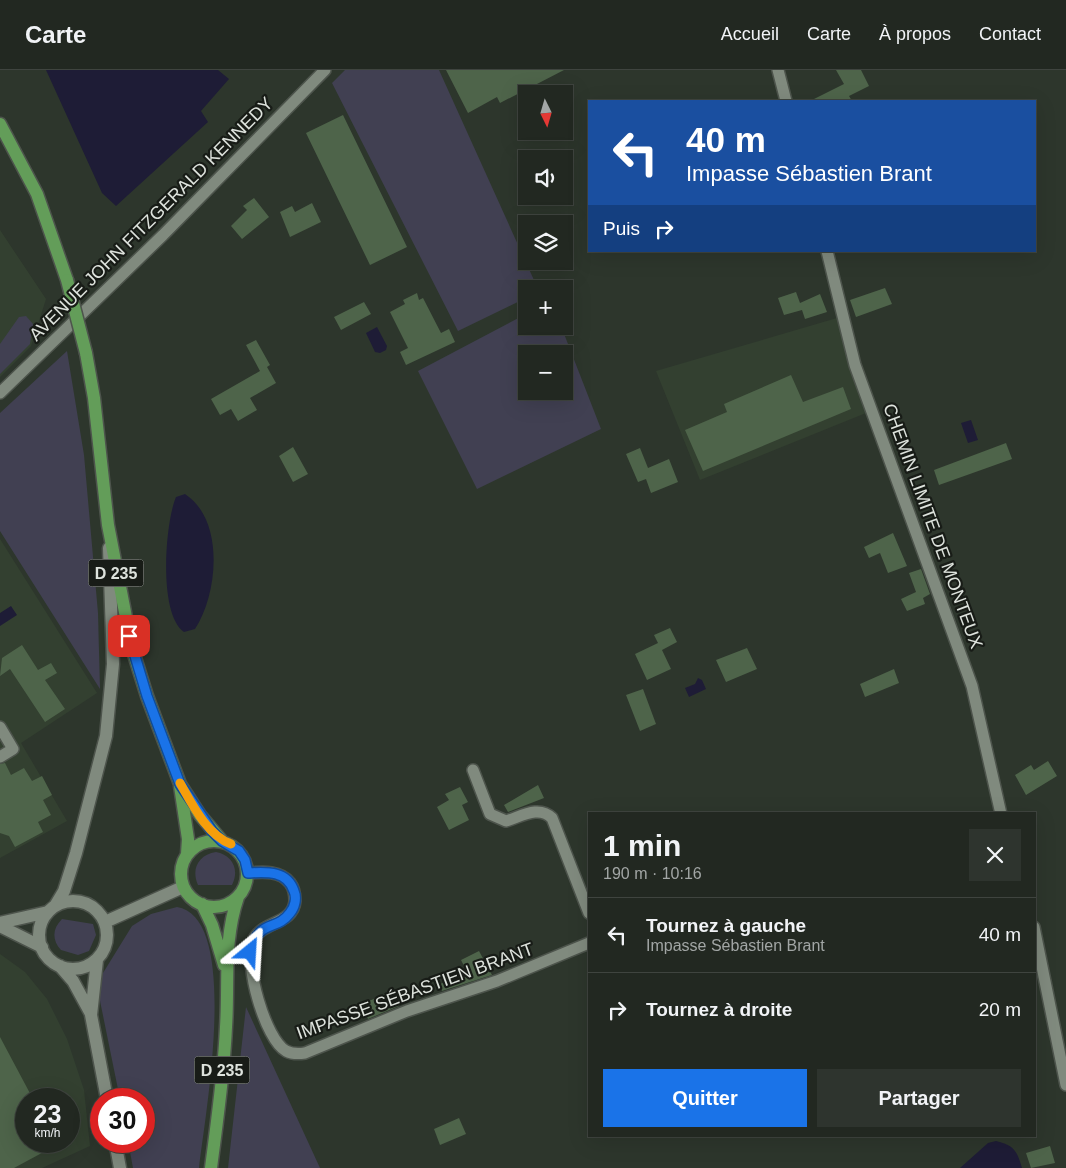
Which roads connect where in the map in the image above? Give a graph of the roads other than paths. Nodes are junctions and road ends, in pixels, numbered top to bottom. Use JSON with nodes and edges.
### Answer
{"nodes":[{"id":1,"x":325,"y":70,"type":"edge"},
{"id":2,"x":778,"y":70,"type":"edge"},
{"id":3,"x":786,"y":100,"type":"edge"},
{"id":4,"x":0,"y":124,"type":"edge"},
{"id":5,"x":826,"y":252,"type":"edge"},
{"id":6,"x":0,"y":392,"type":"edge"},
{"id":7,"x":108,"y":525,"type":"junction"},
{"id":8,"x":0,"y":727,"type":"edge"},
{"id":9,"x":0,"y":757,"type":"edge"},
{"id":10,"x":473,"y":770,"type":"dead end"},
{"id":11,"x":180,"y":784,"type":"junction"},
{"id":12,"x":1001,"y":812,"type":"edge"},
{"id":13,"x":222,"y":841,"type":"junction"},
{"id":14,"x":187,"y":854,"type":"junction"},
{"id":15,"x":248,"y":873,"type":"junction"},
{"id":16,"x":183,"y":887,"type":"junction"},
{"id":17,"x":238,"y":897,"type":"junction"},
{"id":18,"x":202,"y":904,"type":"junction"},
{"id":19,"x":52,"y":909,"type":"junction"},
{"id":20,"x":588,"y":910,"type":"edge"},
{"id":21,"x":105,"y":922,"type":"junction"},
{"id":22,"x":0,"y":924,"type":"edge"},
{"id":23,"x":1036,"y":937,"type":"edge"},
{"id":24,"x":588,"y":943,"type":"edge"},
{"id":25,"x":42,"y":947,"type":"junction"},
{"id":26,"x":96,"y":960,"type":"junction"},
{"id":27,"x":60,"y":966,"type":"junction"},
{"id":28,"x":226,"y":972,"type":"junction"},
{"id":29,"x":91,"y":1015,"type":"junction"},
{"id":30,"x":1066,"y":1085,"type":"edge"},
{"id":31,"x":105,"y":1088,"type":"edge"},
{"id":32,"x":117,"y":1153,"type":"edge"},
{"id":33,"x":120,"y":1168,"type":"edge"},
{"id":34,"x":211,"y":1168,"type":"edge"}],
"edges":[{"from":1,"to":6,"type":"street","name":"AVENUE JOHN FITZGERALD KENNEDY"},
{"from":2,"to":3,"type":"street"},
{"from":4,"to":7,"type":"main road","number":"D 235","bridge":true},
{"from":5,"to":12,"type":"street","name":"CHEMIN LIMITE DE MONTEUX"},
{"from":7,"to":11,"type":"main road","number":"D 235"},
{"from":7,"to":19,"type":"main road"},
{"from":8,"to":9,"type":"street"},
{"from":10,"to":20,"type":"street"},
{"from":11,"to":13,"type":"main road","number":"D 235"},
{"from":11,"to":14,"type":"main road","number":"D 235"},
{"from":13,"to":14,"type":"main road"},
{"from":13,"to":15,"type":"main road"},
{"from":14,"to":16,"type":"main road"},
{"from":15,"to":17,"type":"main road"},
{"from":15,"to":24,"type":"street","name":"IMPASSE SÉBASTIEN BRANT"},
{"from":16,"to":18,"type":"main road"},
{"from":16,"to":21,"type":"main road"},
{"from":17,"to":18,"type":"main road"},
{"from":17,"to":28,"type":"main road","number":"D 235"},
{"from":18,"to":28,"type":"main road","number":"D 235"},
{"from":19,"to":21,"type":"main road"},
{"from":19,"to":22,"type":"main road"},
{"from":19,"to":25,"type":"main road"},
{"from":21,"to":26,"type":"main road"},
{"from":22,"to":25,"type":"main road"},
{"from":23,"to":30,"type":"street"},
{"from":25,"to":27,"type":"main road"},
{"from":26,"to":27,"type":"main road"},
{"from":26,"to":29,"type":"main road"},
{"from":27,"to":29,"type":"main road"},
{"from":28,"to":34,"type":"main road","number":"D 235"},
{"from":29,"to":31,"type":"main road"},
{"from":32,"to":33,"type":"main road"}]}
